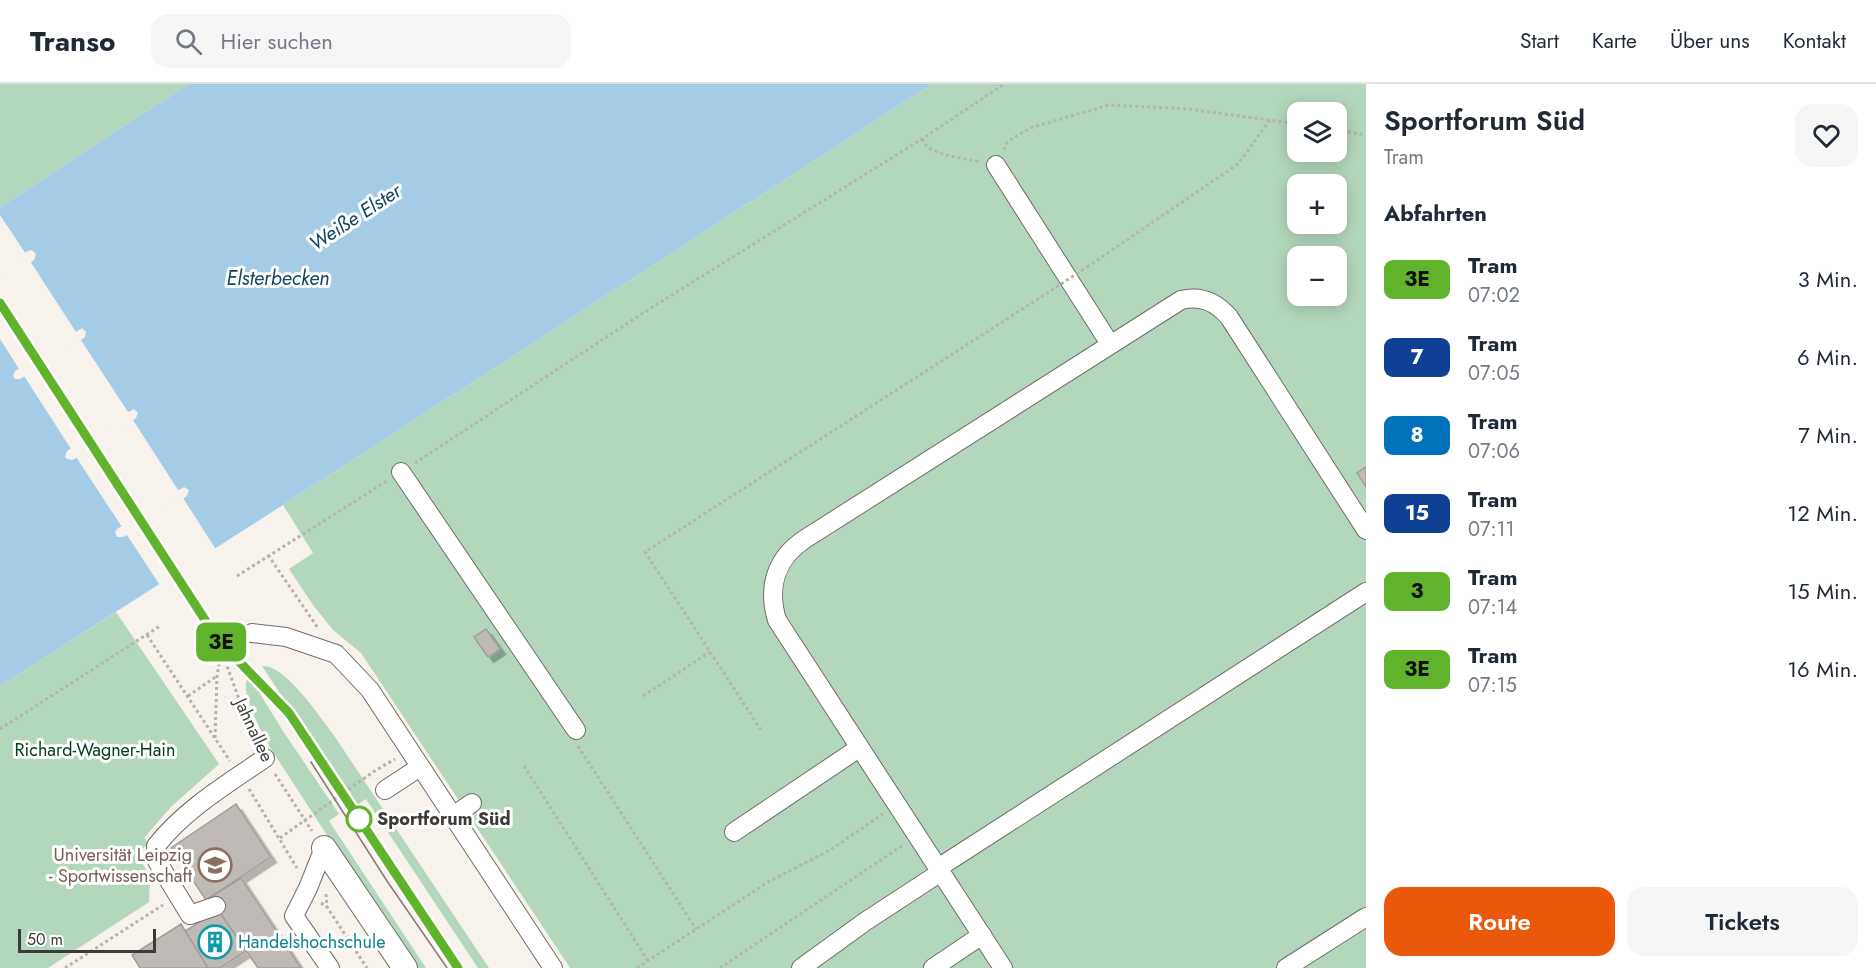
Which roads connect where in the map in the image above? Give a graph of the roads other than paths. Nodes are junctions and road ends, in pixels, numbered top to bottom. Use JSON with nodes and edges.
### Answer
{"nodes":[{"id":1,"x":996,"y":165,"type":"road end"},
{"id":2,"x":1110,"y":344,"type":"junction"},
{"id":3,"x":401,"y":472,"type":"road end"},
{"id":4,"x":1366,"y":530,"type":"edge"},
{"id":5,"x":1366,"y":592,"type":"edge"},
{"id":6,"x":252,"y":633,"type":"dead end"},
{"id":7,"x":576,"y":736,"type":"road end"},
{"id":8,"x":860,"y":748,"type":"junction"},
{"id":9,"x":265,"y":758,"type":"road end"},
{"id":10,"x":420,"y":766,"type":"junction"},
{"id":11,"x":385,"y":790,"type":"dead end"},
{"id":12,"x":472,"y":803,"type":"dead end"},
{"id":13,"x":453,"y":816,"type":"junction"},
{"id":14,"x":734,"y":832,"type":"dead end"},
{"id":15,"x":324,"y":848,"type":"joint"},
{"id":16,"x":939,"y":870,"type":"junction"},
{"id":17,"x":216,"y":906,"type":"dead end"},
{"id":18,"x":1366,"y":917,"type":"edge"},
{"id":19,"x":982,"y":935,"type":"junction"},
{"id":20,"x":330,"y":968,"type":"edge"},
{"id":21,"x":405,"y":968,"type":"edge"},
{"id":22,"x":553,"y":968,"type":"edge"},
{"id":23,"x":801,"y":968,"type":"edge"},
{"id":24,"x":933,"y":968,"type":"edge"},
{"id":25,"x":1003,"y":968,"type":"edge"},
{"id":26,"x":1286,"y":968,"type":"edge"}],
"edges":[{"from":1,"to":2,"type":"street"},
{"from":2,"to":4,"type":"street"},
{"from":2,"to":8,"type":"street"},
{"from":3,"to":7,"type":"street"},
{"from":5,"to":16,"type":"street"},
{"from":6,"to":10,"type":"street"},
{"from":8,"to":14,"type":"street"},
{"from":8,"to":16,"type":"street"},
{"from":9,"to":17,"type":"street"},
{"from":10,"to":11,"type":"street"},
{"from":10,"to":13,"type":"street"},
{"from":12,"to":13,"type":"street"},
{"from":13,"to":22,"type":"street"},
{"from":15,"to":20,"type":"street"},
{"from":15,"to":21,"type":"main road"},
{"from":16,"to":19,"type":"street"},
{"from":16,"to":23,"type":"street"},
{"from":18,"to":26,"type":"street"},
{"from":19,"to":24,"type":"street"},
{"from":19,"to":25,"type":"street"}]}
